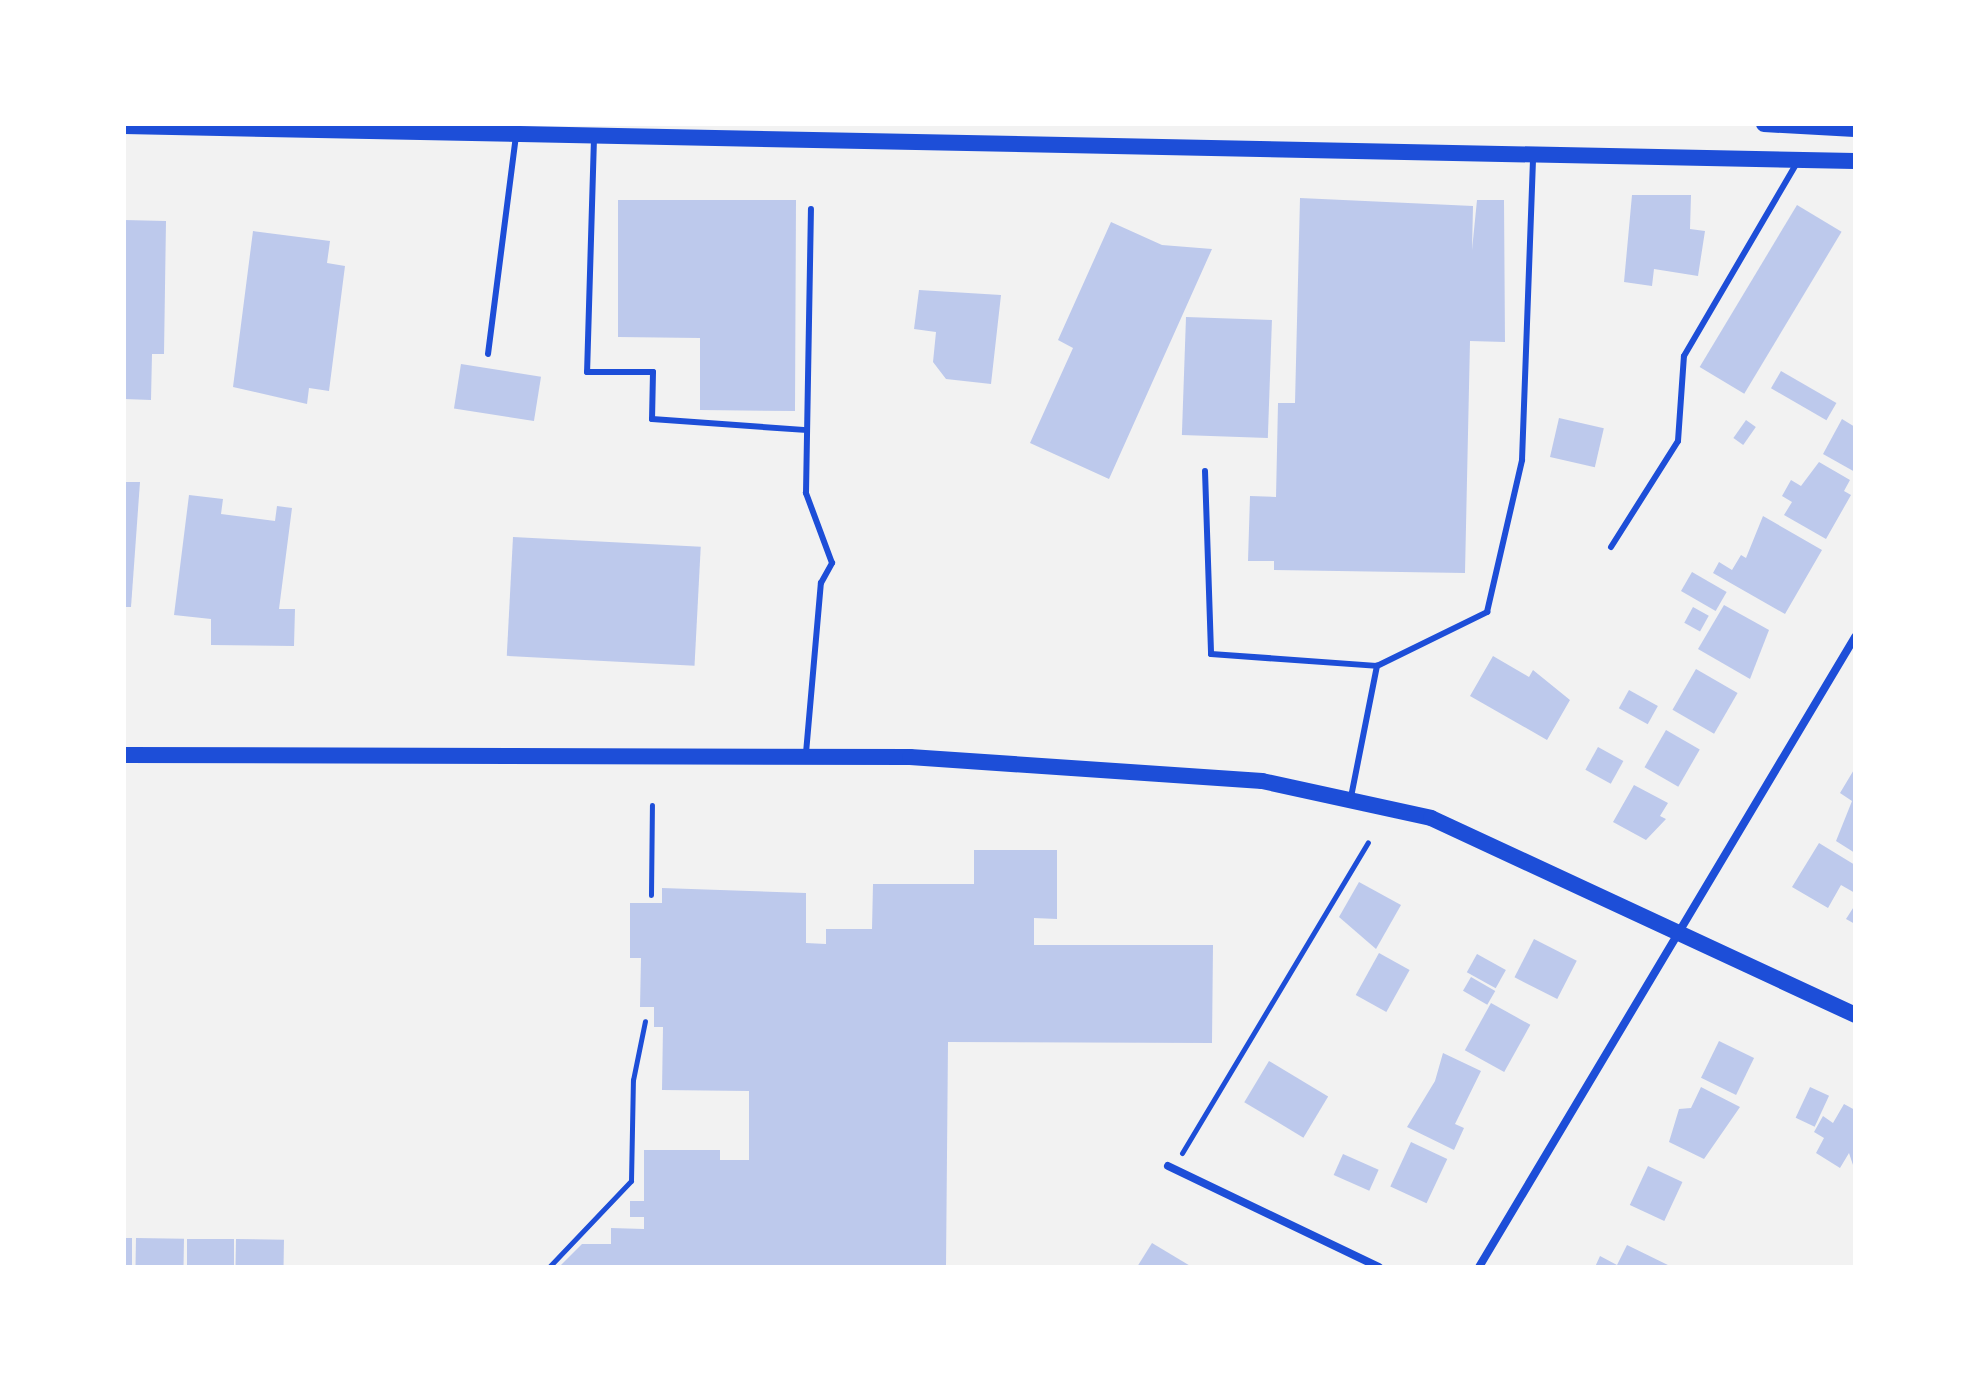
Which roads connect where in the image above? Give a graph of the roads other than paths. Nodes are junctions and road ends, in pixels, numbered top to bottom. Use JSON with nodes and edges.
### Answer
{"nodes":[{"id":1,"x":1764,"y":124,"type":"edge"},
{"id":2,"x":124,"y":126,"type":"edge"},
{"id":3,"x":517,"y":129,"type":"junction"},
{"id":4,"x":1855,"y":129,"type":"edge"},
{"id":5,"x":595,"y":131,"type":"junction"},
{"id":6,"x":1533,"y":153,"type":"junction"},
{"id":7,"x":1799,"y":159,"type":"junction"},
{"id":8,"x":1855,"y":161,"type":"edge"},
{"id":9,"x":811,"y":209,"type":"dead end"},
{"id":10,"x":488,"y":354,"type":"dead end"},
{"id":11,"x":804,"y":430,"type":"junction"},
{"id":12,"x":1205,"y":471,"type":"dead end"},
{"id":13,"x":1611,"y":547,"type":"dead end"},
{"id":14,"x":1855,"y":637,"type":"edge"},
{"id":15,"x":1377,"y":666,"type":"junction"},
{"id":16,"x":124,"y":755,"type":"edge"},
{"id":17,"x":806,"y":757,"type":"junction"},
{"id":18,"x":1351,"y":797,"type":"junction"},
{"id":19,"x":1682,"y":931,"type":"junction"},
{"id":20,"x":1855,"y":1015,"type":"edge"},
{"id":21,"x":1168,"y":1166,"type":"road end"},
{"id":22,"x":1379,"y":1267,"type":"edge"},
{"id":23,"x":1479,"y":1267,"type":"edge"}],
"edges":[{"from":1,"to":4,"type":"main road"},
{"from":2,"to":3,"type":"main road"},
{"from":3,"to":5,"type":"main road"},
{"from":3,"to":10,"type":"lane"},
{"from":5,"to":6,"type":"main road"},
{"from":5,"to":11,"type":"lane"},
{"from":6,"to":7,"type":"main road"},
{"from":6,"to":15,"type":"lane"},
{"from":7,"to":8,"type":"main road"},
{"from":7,"to":13,"type":"lane"},
{"from":9,"to":11,"type":"lane"},
{"from":11,"to":17,"type":"lane"},
{"from":12,"to":15,"type":"lane"},
{"from":14,"to":19,"type":"street"},
{"from":15,"to":18,"type":"lane"},
{"from":16,"to":17,"type":"main road"},
{"from":17,"to":18,"type":"main road"},
{"from":18,"to":19,"type":"main road"},
{"from":19,"to":20,"type":"main road"},
{"from":19,"to":23,"type":"street"},
{"from":21,"to":22,"type":"street"}]}
